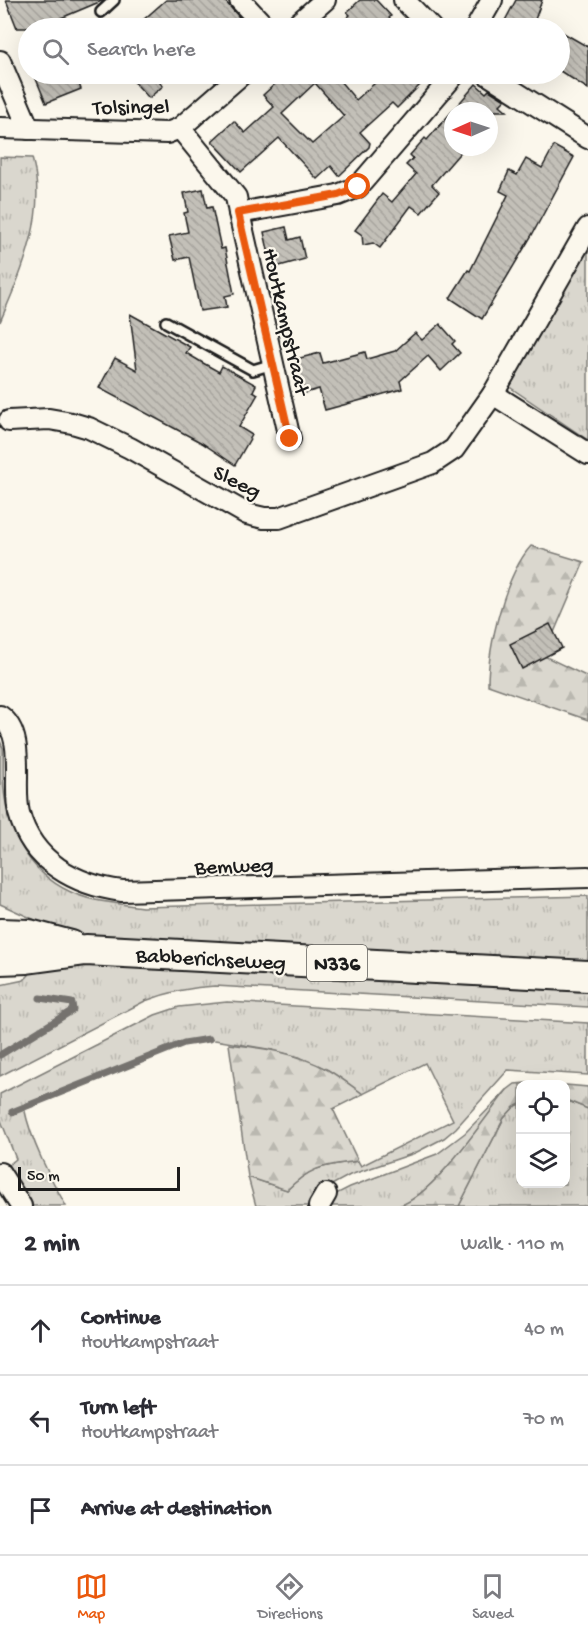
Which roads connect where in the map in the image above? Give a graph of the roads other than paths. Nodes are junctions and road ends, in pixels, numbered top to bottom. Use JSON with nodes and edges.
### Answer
{"nodes":[{"id":1,"x":114,"y":0,"type":"edge"},
{"id":2,"x":240,"y":0,"type":"edge"},
{"id":3,"x":325,"y":0,"type":"edge"},
{"id":4,"x":404,"y":0,"type":"edge"},
{"id":5,"x":492,"y":0,"type":"edge"},
{"id":6,"x":100,"y":12,"type":"dead end"},
{"id":7,"x":257,"y":18,"type":"edge"},
{"id":8,"x":304,"y":18,"type":"edge"},
{"id":9,"x":421,"y":18,"type":"edge"},
{"id":10,"x":482,"y":18,"type":"edge"},
{"id":11,"x":0,"y":62,"type":"edge"},
{"id":12,"x":231,"y":84,"type":"edge"},
{"id":13,"x":446,"y":84,"type":"edge"},
{"id":14,"x":503,"y":84,"type":"edge"},
{"id":15,"x":0,"y":128,"type":"edge"},
{"id":16,"x":28,"y":129,"type":"junction"},
{"id":17,"x":180,"y":129,"type":"junction"},
{"id":18,"x":588,"y":138,"type":"edge"},
{"id":19,"x":238,"y":213,"type":"junction"},
{"id":20,"x":588,"y":228,"type":"edge"},
{"id":21,"x":166,"y":322,"type":"dead end"},
{"id":22,"x":273,"y":364,"type":"junction"},
{"id":23,"x":493,"y":394,"type":"junction"},
{"id":24,"x":9,"y":421,"type":"dead end"},
{"id":25,"x":290,"y":439,"type":"dead end"},
{"id":26,"x":588,"y":454,"type":"edge"},
{"id":27,"x":0,"y":716,"type":"edge"},
{"id":28,"x":588,"y":877,"type":"edge"},
{"id":29,"x":0,"y":934,"type":"edge"},
{"id":30,"x":86,"y":950,"type":"junction"},
{"id":31,"x":0,"y":959,"type":"edge"},
{"id":32,"x":588,"y":976,"type":"edge"},
{"id":33,"x":0,"y":1173,"type":"edge"},
{"id":34,"x":21,"y":1206,"type":"edge"}],
"edges":[{"from":1,"to":6,"type":"lane"},
{"from":2,"to":7,"type":"street"},
{"from":3,"to":8,"type":"street"},
{"from":4,"to":9,"type":"street"},
{"from":5,"to":10,"type":"street"},
{"from":11,"to":16,"type":"street"},
{"from":12,"to":17,"type":"street","name":"Tolsingel"},
{"from":13,"to":19,"type":"street"},
{"from":14,"to":18,"type":"street"},
{"from":15,"to":16,"type":"street","name":"Tolsingel"},
{"from":16,"to":17,"type":"street","name":"Tolsingel"},
{"from":17,"to":19,"type":"street","name":"Houtkampstraat"},
{"from":19,"to":22,"type":"street","name":"Houtkampstraat"},
{"from":20,"to":23,"type":"street","name":"Sleeg"},
{"from":21,"to":22,"type":"lane"},
{"from":22,"to":25,"type":"street","name":"Houtkampstraat"},
{"from":23,"to":24,"type":"street","name":"Sleeg"},
{"from":23,"to":26,"type":"street"},
{"from":27,"to":28,"type":"street","name":"Bemweg"},
{"from":29,"to":30,"type":"main road","name":"Babberichseweg","number":"N336"},
{"from":30,"to":31,"type":"main road","name":"Babberichseweg","number":"N336"},
{"from":30,"to":32,"type":"main road","name":"Babberichseweg","number":"N336"},
{"from":33,"to":34,"type":"street"}]}
